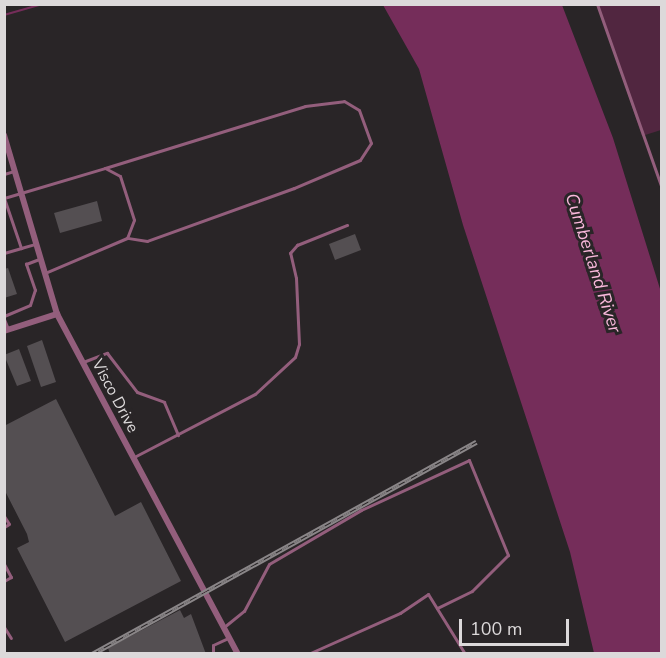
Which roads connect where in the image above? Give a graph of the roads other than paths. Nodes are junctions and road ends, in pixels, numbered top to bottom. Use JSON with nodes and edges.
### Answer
{"nodes":[{"id":1,"x":597,"y":4,"type":"edge"},
{"id":2,"x":4,"y":135,"type":"edge"},
{"id":3,"x":105,"y":168,"type":"junction"},
{"id":4,"x":15,"y":170,"type":"junction"},
{"id":5,"x":4,"y":174,"type":"edge"},
{"id":6,"x":662,"y":189,"type":"edge"},
{"id":7,"x":21,"y":192,"type":"junction"},
{"id":8,"x":4,"y":198,"type":"edge"},
{"id":9,"x":347,"y":225,"type":"dead end"},
{"id":10,"x":127,"y":238,"type":"junction"},
{"id":11,"x":36,"y":243,"type":"junction"},
{"id":12,"x":21,"y":248,"type":"junction"},
{"id":13,"x":4,"y":253,"type":"edge"},
{"id":14,"x":41,"y":259,"type":"junction"},
{"id":15,"x":45,"y":273,"type":"junction"},
{"id":16,"x":57,"y":314,"type":"junction"},
{"id":17,"x":4,"y":318,"type":"edge"},
{"id":18,"x":6,"y":330,"type":"edge"},
{"id":19,"x":82,"y":362,"type":"junction"},
{"id":20,"x":178,"y":435,"type":"junction"},
{"id":21,"x":133,"y":458,"type":"junction"},
{"id":22,"x":4,"y":516,"type":"edge"},
{"id":23,"x":4,"y":527,"type":"edge"},
{"id":24,"x":4,"y":564,"type":"edge"},
{"id":25,"x":4,"y":581,"type":"edge"},
{"id":26,"x":437,"y":608,"type":"junction"},
{"id":27,"x":4,"y":627,"type":"edge"},
{"id":28,"x":224,"y":627,"type":"junction"},
{"id":29,"x":11,"y":638,"type":"dead end"},
{"id":30,"x":230,"y":638,"type":"junction"},
{"id":31,"x":213,"y":654,"type":"edge"},
{"id":32,"x":238,"y":654,"type":"edge"},
{"id":33,"x":308,"y":654,"type":"edge"},
{"id":34,"x":465,"y":654,"type":"edge"}],
"edges":[{"from":1,"to":6,"type":"lane"},
{"from":2,"to":4,"type":"street","name":"Visco Drive"},
{"from":3,"to":7,"type":"lane"},
{"from":3,"to":10,"type":"lane"},
{"from":3,"to":10,"type":"lane"},
{"from":4,"to":5,"type":"lane"},
{"from":4,"to":7,"type":"street","name":"Visco Drive"},
{"from":7,"to":8,"type":"lane"},
{"from":7,"to":11,"type":"street","name":"Visco Drive"},
{"from":8,"to":12,"type":"lane"},
{"from":9,"to":20,"type":"lane"},
{"from":10,"to":15,"type":"lane"},
{"from":11,"to":12,"type":"lane"},
{"from":11,"to":14,"type":"street","name":"Visco Drive"},
{"from":12,"to":13,"type":"lane"},
{"from":14,"to":15,"type":"street","name":"Visco Drive"},
{"from":14,"to":17,"type":"lane"},
{"from":15,"to":16,"type":"street","name":"Visco Drive"},
{"from":16,"to":18,"type":"street"},
{"from":16,"to":19,"type":"street","name":"Visco Drive"},
{"from":17,"to":18,"type":"lane"},
{"from":19,"to":20,"type":"lane"},
{"from":19,"to":21,"type":"street","name":"Visco Drive"},
{"from":20,"to":21,"type":"lane"},
{"from":21,"to":28,"type":"street","name":"Visco Drive"},
{"from":22,"to":23,"type":"lane"},
{"from":24,"to":25,"type":"lane"},
{"from":26,"to":28,"type":"lane"},
{"from":26,"to":33,"type":"lane"},
{"from":26,"to":34,"type":"lane"},
{"from":27,"to":29,"type":"lane"},
{"from":28,"to":30,"type":"street","name":"Visco Drive"},
{"from":30,"to":31,"type":"lane"},
{"from":30,"to":32,"type":"street","name":"Visco Drive"}]}
